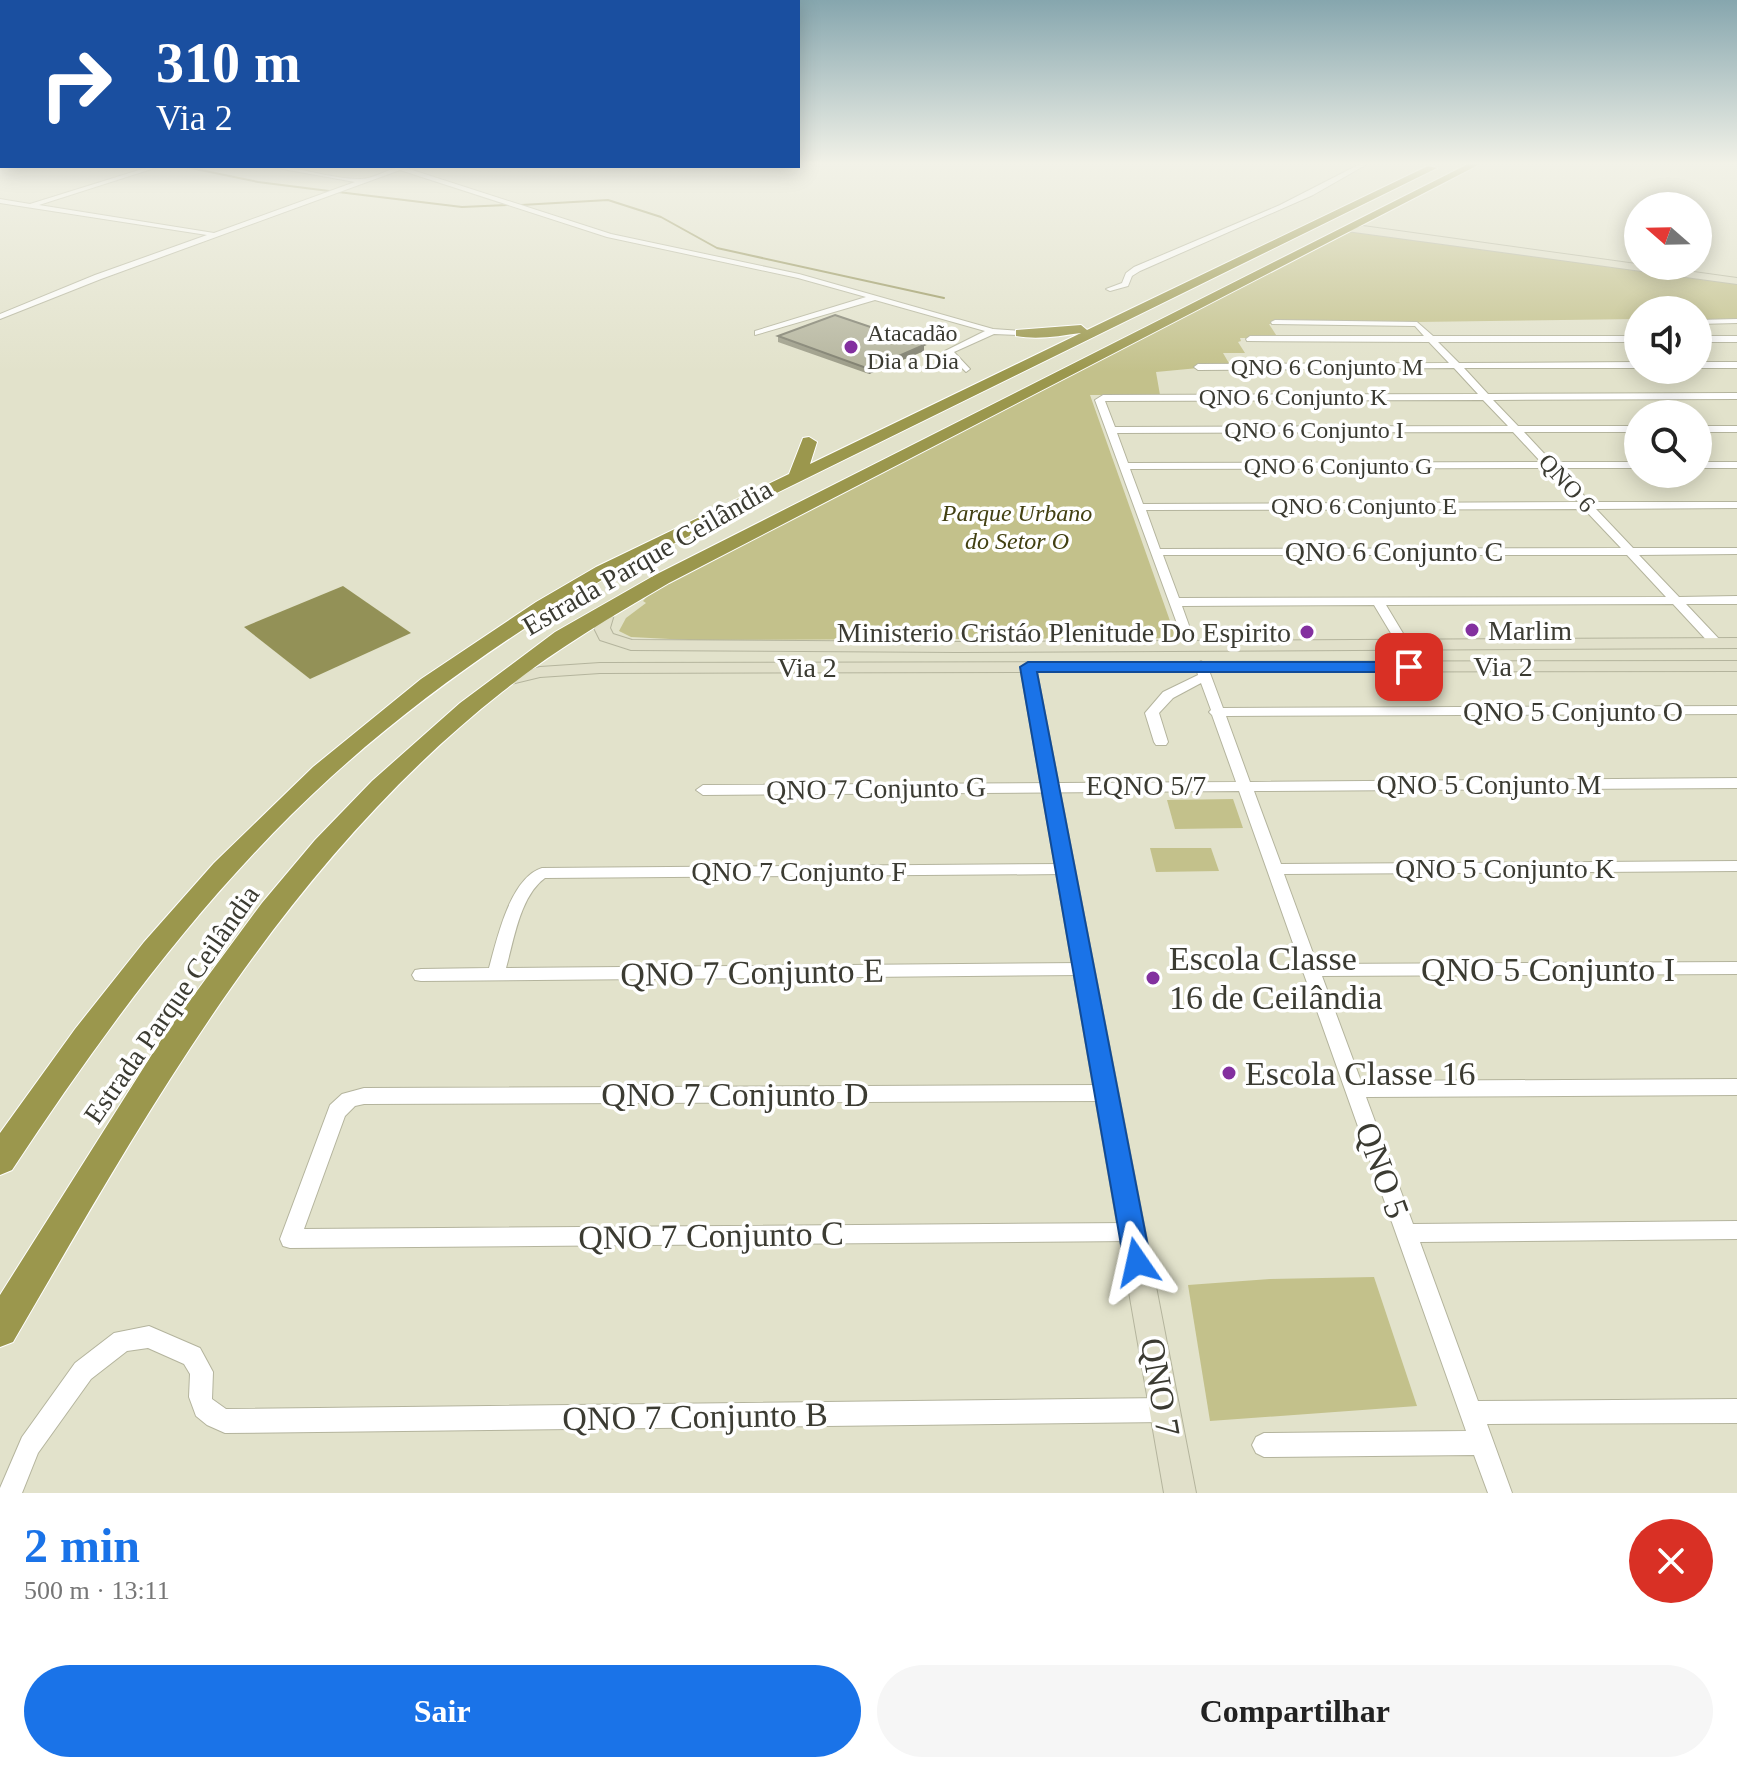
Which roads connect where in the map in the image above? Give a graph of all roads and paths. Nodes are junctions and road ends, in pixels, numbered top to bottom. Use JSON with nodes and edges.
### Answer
{"nodes":[{"id":1,"x":207,"y":233,"type":"edge"},
{"id":2,"x":220,"y":233,"type":"edge"},
{"id":3,"x":599,"y":233,"type":"edge"},
{"id":4,"x":1224,"y":233,"type":"edge"},
{"id":5,"x":1302,"y":233,"type":"edge"},
{"id":6,"x":1337,"y":233,"type":"edge"},
{"id":7,"x":1391,"y":233,"type":"edge"},
{"id":8,"x":1438,"y":233,"type":"edge"},
{"id":9,"x":216,"y":234,"type":"junction"},
{"id":10,"x":1624,"y":258,"type":"edge"},
{"id":11,"x":1624,"y":263,"type":"edge"},
{"id":12,"x":1712,"y":270,"type":"edge"},
{"id":13,"x":1737,"y":273,"type":"edge"},
{"id":14,"x":1712,"y":277,"type":"edge"},
{"id":15,"x":1737,"y":281,"type":"edge"},
{"id":16,"x":1110,"y":289,"type":"dead end"},
{"id":17,"x":877,"y":297,"type":"junction"},
{"id":18,"x":1171,"y":306,"type":"junction"},
{"id":19,"x":1141,"y":310,"type":"junction"},
{"id":20,"x":0,"y":317,"type":"edge"},
{"id":21,"x":1737,"y":321,"type":"edge"},
{"id":22,"x":1275,"y":322,"type":"dead end"},
{"id":23,"x":1712,"y":322,"type":"edge"},
{"id":24,"x":993,"y":331,"type":"junction"},
{"id":25,"x":758,"y":333,"type":"dead end"},
{"id":26,"x":1021,"y":333,"type":"joint"},
{"id":27,"x":1250,"y":339,"type":"dead end"},
{"id":28,"x":1431,"y":339,"type":"junction"},
{"id":29,"x":1624,"y":339,"type":"edge"},
{"id":30,"x":1712,"y":339,"type":"edge"},
{"id":31,"x":1737,"y":339,"type":"edge"},
{"id":32,"x":1624,"y":365,"type":"edge"},
{"id":33,"x":1712,"y":365,"type":"edge"},
{"id":34,"x":1737,"y":365,"type":"edge"},
{"id":35,"x":1456,"y":366,"type":"junction"},
{"id":36,"x":1198,"y":367,"type":"dead end"},
{"id":37,"x":966,"y":369,"type":"joint"},
{"id":38,"x":1484,"y":396,"type":"junction"},
{"id":39,"x":1737,"y":396,"type":"edge"},
{"id":40,"x":922,"y":415,"type":"junction"},
{"id":41,"x":1516,"y":429,"type":"junction"},
{"id":42,"x":1624,"y":429,"type":"edge"},
{"id":43,"x":1712,"y":429,"type":"edge"},
{"id":44,"x":1737,"y":429,"type":"edge"},
{"id":45,"x":1111,"y":430,"type":"junction"},
{"id":46,"x":809,"y":442,"type":"dead end"},
{"id":47,"x":1550,"y":465,"type":"junction"},
{"id":48,"x":1624,"y":465,"type":"edge"},
{"id":49,"x":1712,"y":465,"type":"edge"},
{"id":50,"x":1737,"y":465,"type":"edge"},
{"id":51,"x":1125,"y":466,"type":"junction"},
{"id":52,"x":796,"y":479,"type":"junction"},
{"id":53,"x":1588,"y":505,"type":"junction"},
{"id":54,"x":1737,"y":505,"type":"edge"},
{"id":55,"x":1140,"y":507,"type":"junction"},
{"id":56,"x":1630,"y":551,"type":"junction"},
{"id":57,"x":1737,"y":551,"type":"edge"},
{"id":58,"x":1157,"y":552,"type":"junction"},
{"id":59,"x":1677,"y":600,"type":"junction"},
{"id":60,"x":1737,"y":600,"type":"edge"},
{"id":61,"x":1378,"y":601,"type":"junction"},
{"id":62,"x":1175,"y":602,"type":"junction"},
{"id":63,"x":607,"y":611,"type":"junction"},
{"id":64,"x":1716,"y":643,"type":"junction"},
{"id":65,"x":1737,"y":643,"type":"edge"},
{"id":66,"x":1190,"y":645,"type":"junction"},
{"id":67,"x":1404,"y":645,"type":"junction"},
{"id":68,"x":1428,"y":646,"type":"junction"},
{"id":69,"x":1461,"y":646,"type":"junction"},
{"id":70,"x":958,"y":647,"type":"junction"},
{"id":71,"x":961,"y":666,"type":"junction"},
{"id":72,"x":1473,"y":666,"type":"junction"},
{"id":73,"x":1737,"y":666,"type":"edge"},
{"id":74,"x":1028,"y":667,"type":"junction"},
{"id":75,"x":1439,"y":667,"type":"junction"},
{"id":76,"x":1203,"y":671,"type":"junction"},
{"id":77,"x":503,"y":681,"type":"junction"},
{"id":78,"x":1737,"y":710,"type":"edge"},
{"id":79,"x":1216,"y":712,"type":"junction"},
{"id":80,"x":1161,"y":742,"type":"dead end"},
{"id":81,"x":1737,"y":783,"type":"edge"},
{"id":82,"x":1242,"y":785,"type":"junction"},
{"id":83,"x":1050,"y":786,"type":"junction"},
{"id":84,"x":703,"y":790,"type":"dead end"},
{"id":85,"x":1737,"y":866,"type":"edge"},
{"id":86,"x":1065,"y":869,"type":"junction"},
{"id":87,"x":1274,"y":869,"type":"junction"},
{"id":88,"x":1737,"y":968,"type":"edge"},
{"id":89,"x":1083,"y":969,"type":"junction"},
{"id":90,"x":1311,"y":970,"type":"junction"},
{"id":91,"x":421,"y":975,"type":"dead end"},
{"id":92,"x":495,"y":975,"type":"junction"},
{"id":93,"x":75,"y":1050,"type":"junction"},
{"id":94,"x":1737,"y":1087,"type":"edge"},
{"id":95,"x":1354,"y":1089,"type":"junction"},
{"id":96,"x":1107,"y":1093,"type":"junction"},
{"id":97,"x":0,"y":1137,"type":"edge"},
{"id":98,"x":0,"y":1160,"type":"edge"},
{"id":99,"x":1737,"y":1230,"type":"edge"},
{"id":100,"x":1132,"y":1232,"type":"junction"},
{"id":101,"x":1406,"y":1233,"type":"junction"},
{"id":102,"x":290,"y":1239,"type":"joint"},
{"id":103,"x":0,"y":1329,"type":"edge"},
{"id":104,"x":1165,"y":1410,"type":"junction"},
{"id":105,"x":1737,"y":1411,"type":"edge"},
{"id":106,"x":1472,"y":1413,"type":"junction"},
{"id":107,"x":1483,"y":1443,"type":"junction"},
{"id":108,"x":1264,"y":1445,"type":"dead end"},
{"id":109,"x":10,"y":1493,"type":"edge"},
{"id":110,"x":1180,"y":1493,"type":"edge"},
{"id":111,"x":1500,"y":1493,"type":"edge"}],
"edges":[{"from":1,"to":9,"type":"street"},
{"from":2,"to":9,"type":"street"},
{"from":3,"to":17,"type":"street"},
{"from":4,"to":16,"type":"street"},
{"from":5,"to":18,"type":"highway","name":"Estrada Parque Ceilândia"},
{"from":6,"to":18,"type":"highway","name":"Estrada Parque Ceilândia"},
{"from":7,"to":11,"type":"main road"},
{"from":8,"to":10,"type":"main road"},
{"from":9,"to":20,"type":"street"},
{"from":12,"to":13,"type":"main road"},
{"from":14,"to":15,"type":"main road"},
{"from":17,"to":24,"type":"street"},
{"from":17,"to":25,"type":"street"},
{"from":18,"to":19,"type":"highway","name":"Estrada Parque Ceilândia"},
{"from":18,"to":19,"type":"highway"},
{"from":18,"to":26,"type":"highway"},
{"from":18,"to":63,"type":"highway","name":"Estrada Parque Ceilândia"},
{"from":19,"to":40,"type":"highway","name":"Estrada Parque Ceilândia"},
{"from":21,"to":23,"type":"street"},
{"from":22,"to":28,"type":"street","name":"QNO 6"},
{"from":24,"to":26,"type":"street"},
{"from":24,"to":37,"type":"street"},
{"from":27,"to":28,"type":"street"},
{"from":28,"to":29,"type":"street"},
{"from":28,"to":35,"type":"street","name":"QNO 6"},
{"from":30,"to":31,"type":"street"},
{"from":32,"to":35,"type":"street","name":"QNO 6 Conjunto M"},
{"from":33,"to":34,"type":"street"},
{"from":35,"to":36,"type":"street","name":"QNO 6 Conjunto M"},
{"from":35,"to":38,"type":"street","name":"QNO 6"},
{"from":37,"to":40,"type":"highway"},
{"from":38,"to":39,"type":"street","name":"QNO 6 Conjunto K"},
{"from":38,"to":41,"type":"street","name":"QNO 6"},
{"from":38,"to":45,"type":"street","name":"QNO 6 Conjunto K"},
{"from":40,"to":52,"type":"highway","name":"Estrada Parque Ceilândia"},
{"from":41,"to":42,"type":"street","name":"QNO 6 Conjunto I"},
{"from":41,"to":45,"type":"street","name":"QNO 6 Conjunto I"},
{"from":41,"to":47,"type":"street","name":"QNO 6"},
{"from":43,"to":44,"type":"street"},
{"from":45,"to":51,"type":"street"},
{"from":46,"to":52,"type":"highway"},
{"from":47,"to":48,"type":"street","name":"QNO 6 Conjunto G"},
{"from":47,"to":51,"type":"street","name":"QNO 6 Conjunto G"},
{"from":47,"to":53,"type":"street","name":"QNO 6"},
{"from":49,"to":50,"type":"street"},
{"from":51,"to":55,"type":"street"},
{"from":52,"to":93,"type":"highway","name":"Estrada Parque Ceilândia"},
{"from":53,"to":54,"type":"street","name":"QNO 6 Conjunto E"},
{"from":53,"to":55,"type":"street","name":"QNO 6 Conjunto E"},
{"from":53,"to":56,"type":"street","name":"QNO 6"},
{"from":55,"to":58,"type":"street"},
{"from":56,"to":57,"type":"street","name":"QNO 6 Conjunto C"},
{"from":56,"to":58,"type":"street","name":"QNO 6 Conjunto C"},
{"from":56,"to":59,"type":"street","name":"QNO 6"},
{"from":58,"to":62,"type":"street"},
{"from":59,"to":60,"type":"street"},
{"from":59,"to":61,"type":"street"},
{"from":59,"to":64,"type":"street","name":"QNO 6"},
{"from":61,"to":62,"type":"street"},
{"from":61,"to":67,"type":"street"},
{"from":62,"to":66,"type":"street"},
{"from":63,"to":70,"type":"main road","name":"Via 2"},
{"from":63,"to":77,"type":"highway","name":"Estrada Parque Ceilândia"},
{"from":64,"to":65,"type":"main road","name":"Via 2"},
{"from":64,"to":69,"type":"main road","name":"Via 2"},
{"from":66,"to":67,"type":"main road","name":"Via 2"},
{"from":66,"to":70,"type":"main road","name":"Via 2"},
{"from":67,"to":68,"type":"main road","name":"Via 2"},
{"from":68,"to":69,"type":"main road","name":"Via 2"},
{"from":68,"to":75,"type":"main road"},
{"from":69,"to":72,"type":"main road"},
{"from":70,"to":71,"type":"main road"},
{"from":71,"to":74,"type":"main road","name":"Via 2"},
{"from":71,"to":77,"type":"main road","name":"Via 2"},
{"from":72,"to":73,"type":"main road","name":"Via 2"},
{"from":72,"to":75,"type":"main road","name":"Via 2"},
{"from":74,"to":76,"type":"main road","name":"Via 2"},
{"from":74,"to":83,"type":"main road","name":"QNO 7"},
{"from":75,"to":76,"type":"main road","name":"Via 2"},
{"from":76,"to":79,"type":"street","name":"QNO 5"},
{"from":76,"to":80,"type":"street"},
{"from":77,"to":103,"type":"highway","name":"Estrada Parque Ceilândia"},
{"from":78,"to":79,"type":"street","name":"QNO 5 Conjunto O"},
{"from":79,"to":82,"type":"street","name":"QNO 5"},
{"from":81,"to":82,"type":"street","name":"QNO 5 Conjunto M"},
{"from":82,"to":83,"type":"street","name":"EQNO 5/7"},
{"from":82,"to":87,"type":"street","name":"QNO 5"},
{"from":83,"to":84,"type":"street","name":"QNO 7 Conjunto G"},
{"from":83,"to":86,"type":"main road","name":"QNO 7"},
{"from":85,"to":87,"type":"street","name":"QNO 5 Conjunto K"},
{"from":86,"to":89,"type":"main road","name":"QNO 7"},
{"from":86,"to":92,"type":"street","name":"QNO 7 Conjunto F"},
{"from":87,"to":90,"type":"street","name":"QNO 5"},
{"from":88,"to":90,"type":"street","name":"QNO 5 Conjunto I"},
{"from":89,"to":92,"type":"street","name":"QNO 7 Conjunto E"},
{"from":89,"to":96,"type":"main road","name":"QNO 7"},
{"from":90,"to":95,"type":"street","name":"QNO 5"},
{"from":91,"to":92,"type":"street","name":"QNO 7 Conjunto E"},
{"from":93,"to":97,"type":"main road"},
{"from":93,"to":98,"type":"highway","name":"Estrada Parque Ceilândia"},
{"from":94,"to":95,"type":"street"},
{"from":95,"to":101,"type":"street","name":"QNO 5"},
{"from":96,"to":100,"type":"main road","name":"QNO 7"},
{"from":96,"to":102,"type":"street","name":"QNO 7 Conjunto D"},
{"from":99,"to":101,"type":"street"},
{"from":100,"to":102,"type":"street","name":"QNO 7 Conjunto C"},
{"from":100,"to":104,"type":"main road","name":"QNO 7"},
{"from":101,"to":106,"type":"street","name":"QNO 5"},
{"from":104,"to":109,"type":"street","name":"QNO 7 Conjunto B"},
{"from":104,"to":110,"type":"main road","name":"QNO 7"},
{"from":105,"to":106,"type":"street"},
{"from":106,"to":107,"type":"street","name":"QNO 5"},
{"from":107,"to":108,"type":"street"},
{"from":107,"to":111,"type":"street","name":"QNO 5"}]}
